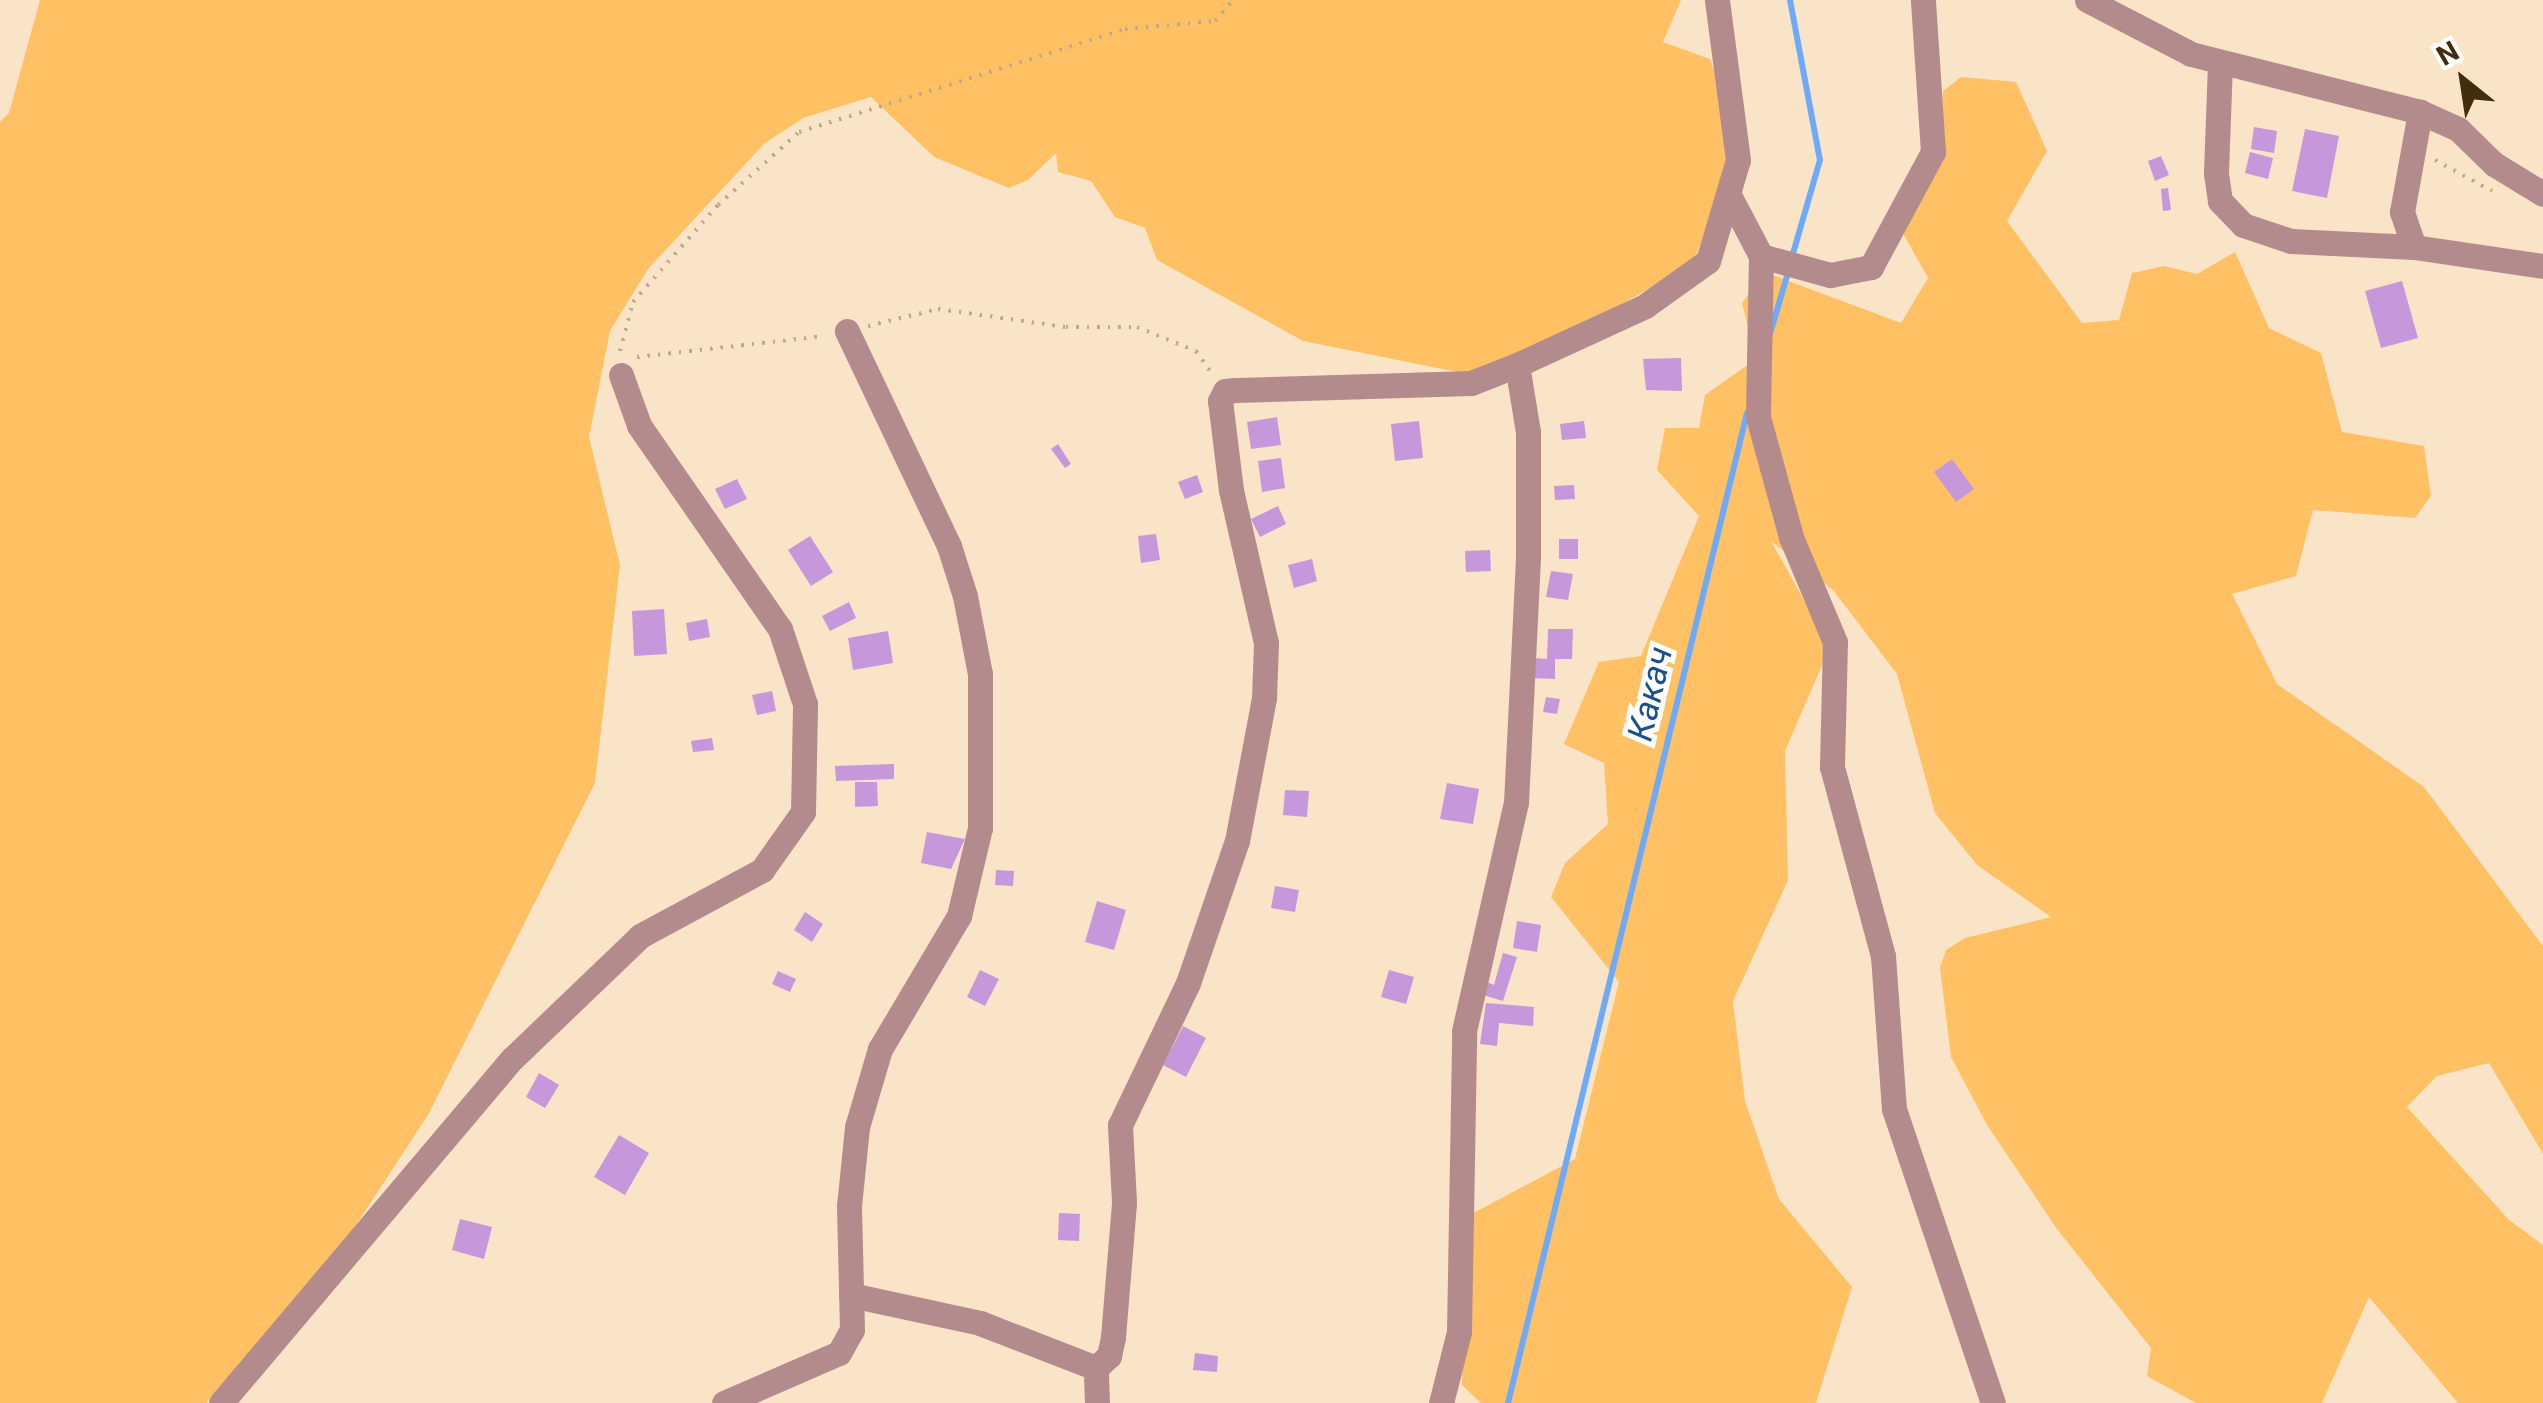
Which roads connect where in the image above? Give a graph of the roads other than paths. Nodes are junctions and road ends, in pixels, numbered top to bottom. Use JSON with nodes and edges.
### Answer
{"nodes":[{"id":1,"x":1717,"y":0,"type":"edge"},
{"id":2,"x":1923,"y":0,"type":"edge"},
{"id":3,"x":2087,"y":0,"type":"edge"},
{"id":4,"x":2220,"y":63,"type":"junction"},
{"id":5,"x":2420,"y":112,"type":"junction"},
{"id":6,"x":2543,"y":194,"type":"edge"},
{"id":7,"x":1730,"y":198,"type":"junction"},
{"id":8,"x":2414,"y":247,"type":"junction"},
{"id":9,"x":1769,"y":259,"type":"junction"},
{"id":10,"x":2543,"y":266,"type":"edge"},
{"id":11,"x":848,"y":330,"type":"road end"},
{"id":12,"x":1517,"y":365,"type":"junction"},
{"id":13,"x":621,"y":375,"type":"road end"},
{"id":14,"x":851,"y":1295,"type":"junction"},
{"id":15,"x":1096,"y":1368,"type":"junction"},
{"id":16,"x":221,"y":1403,"type":"edge"},
{"id":17,"x":724,"y":1403,"type":"edge"},
{"id":18,"x":1097,"y":1403,"type":"edge"},
{"id":19,"x":1442,"y":1403,"type":"edge"},
{"id":20,"x":1993,"y":1403,"type":"edge"}],
"edges":[{"from":1,"to":7,"type":"street"},
{"from":2,"to":9,"type":"street"},
{"from":3,"to":4,"type":"street"},
{"from":4,"to":5,"type":"street"},
{"from":4,"to":8,"type":"street"},
{"from":5,"to":6,"type":"street"},
{"from":5,"to":8,"type":"street"},
{"from":7,"to":9,"type":"street"},
{"from":7,"to":12,"type":"street"},
{"from":8,"to":10,"type":"street"},
{"from":9,"to":20,"type":"street"},
{"from":11,"to":14,"type":"street"},
{"from":12,"to":15,"type":"street"},
{"from":12,"to":19,"type":"street"},
{"from":13,"to":16,"type":"street"},
{"from":14,"to":15,"type":"street"},
{"from":14,"to":17,"type":"street"},
{"from":15,"to":18,"type":"street"}]}
